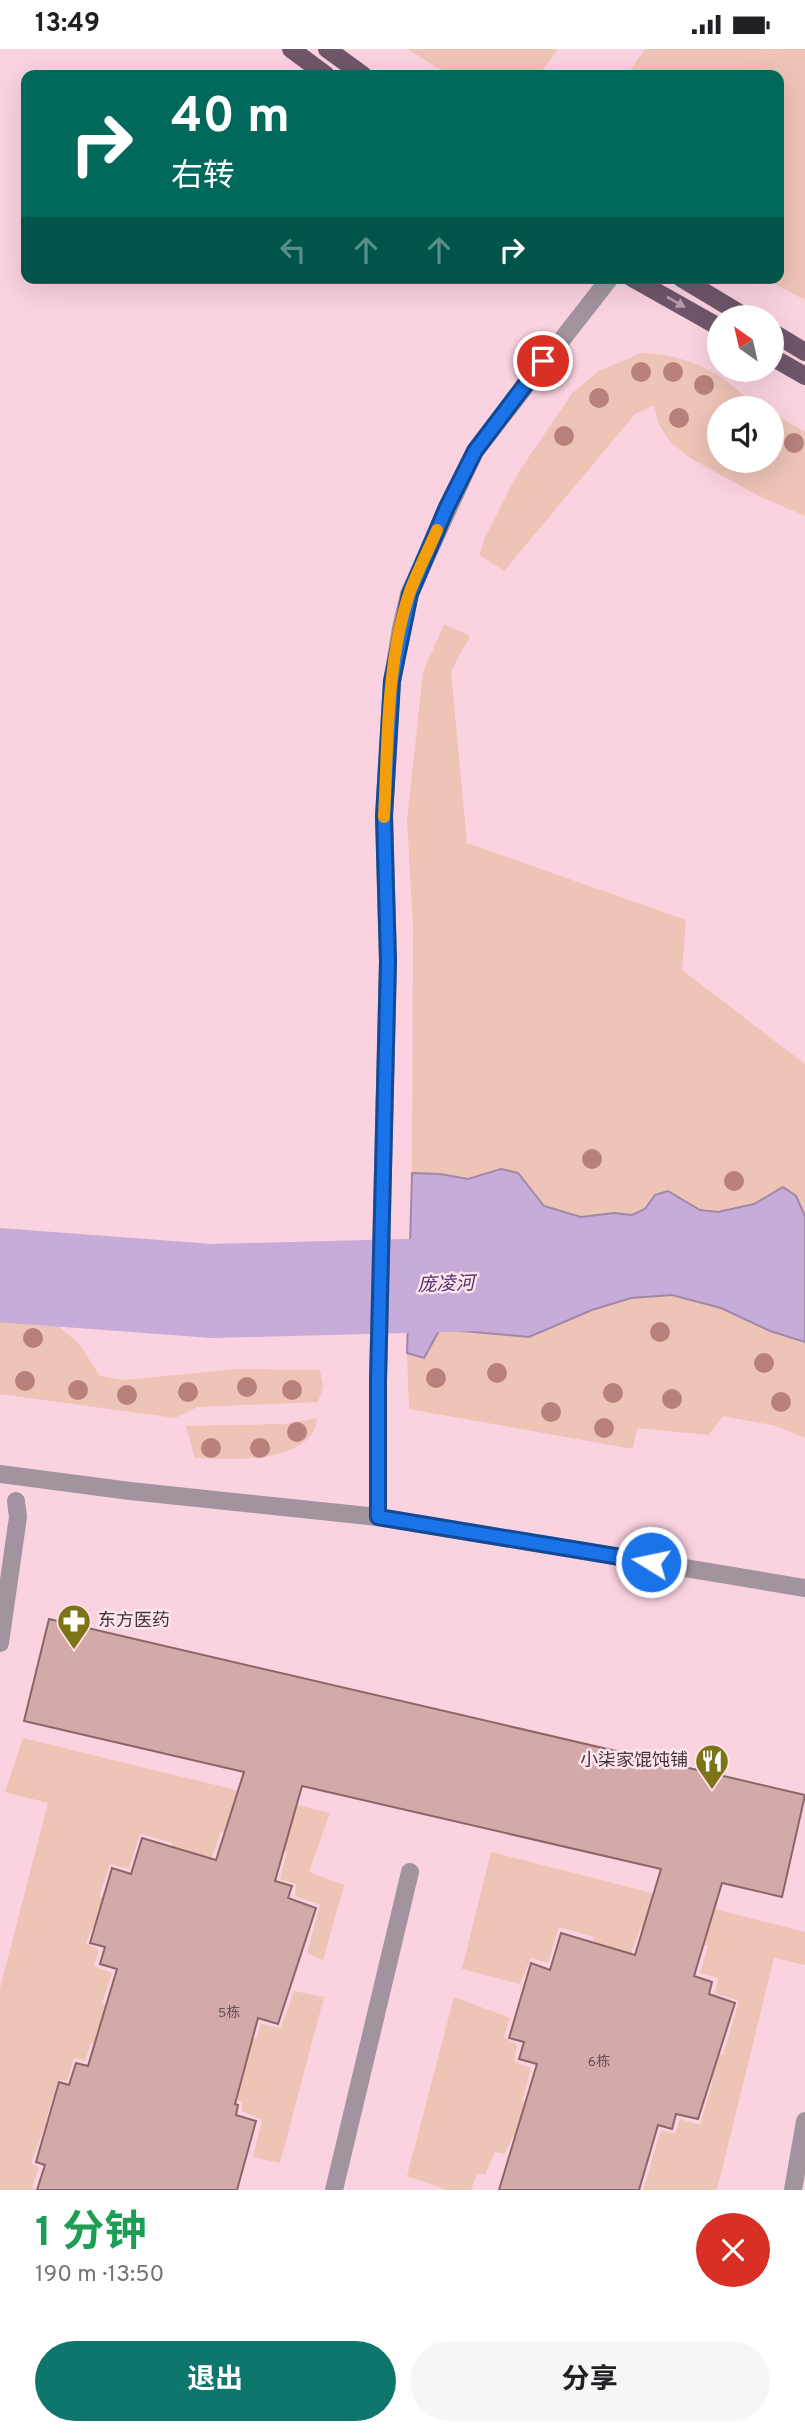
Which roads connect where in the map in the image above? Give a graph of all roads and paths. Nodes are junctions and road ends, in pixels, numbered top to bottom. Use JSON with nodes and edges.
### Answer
{"nodes":[{"id":1,"x":290,"y":49,"type":"edge"},
{"id":2,"x":327,"y":49,"type":"edge"},
{"id":3,"x":319,"y":70,"type":"edge"},
{"id":4,"x":356,"y":70,"type":"edge"},
{"id":5,"x":605,"y":284,"type":"edge"},
{"id":6,"x":643,"y":284,"type":"edge"},
{"id":7,"x":691,"y":284,"type":"edge"},
{"id":8,"x":726,"y":305,"type":"edge"},
{"id":9,"x":707,"y":320,"type":"edge"},
{"id":10,"x":784,"y":339,"type":"edge"},
{"id":11,"x":805,"y":352,"type":"edge"},
{"id":12,"x":784,"y":364,"type":"edge"},
{"id":13,"x":805,"y":376,"type":"edge"},
{"id":14,"x":0,"y":1474,"type":"edge"},
{"id":15,"x":16,"y":1501,"type":"dead end"},
{"id":16,"x":378,"y":1517,"type":"junction"},
{"id":17,"x":805,"y":1588,"type":"edge"},
{"id":18,"x":0,"y":1643,"type":"edge"},
{"id":19,"x":410,"y":1872,"type":"dead end"},
{"id":20,"x":805,"y":2121,"type":"edge"},
{"id":21,"x":334,"y":2190,"type":"edge"},
{"id":22,"x":793,"y":2190,"type":"edge"}],
"edges":[{"from":1,"to":3,"type":"main road"},
{"from":2,"to":4,"type":"main road"},
{"from":5,"to":16,"type":"street"},
{"from":6,"to":9,"type":"main road","one_way":true},
{"from":7,"to":8,"type":"main road"},
{"from":10,"to":11,"type":"main road"},
{"from":12,"to":13,"type":"main road"},
{"from":14,"to":16,"type":"street"},
{"from":15,"to":18,"type":"street"},
{"from":16,"to":17,"type":"street"},
{"from":19,"to":21,"type":"street"},
{"from":20,"to":22,"type":"street"}]}
